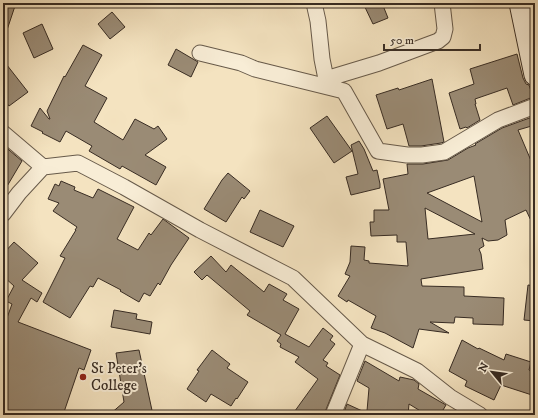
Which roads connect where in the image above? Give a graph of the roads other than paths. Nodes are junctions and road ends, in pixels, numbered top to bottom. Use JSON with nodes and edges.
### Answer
{"nodes":[{"id":1,"x":314,"y":3,"type":"edge"},
{"id":2,"x":442,"y":3,"type":"edge"},
{"id":3,"x":520,"y":3,"type":"edge"},
{"id":4,"x":200,"y":53,"type":"dead end"},
{"id":5,"x":535,"y":75,"type":"edge"},
{"id":6,"x":326,"y":79,"type":"junction"},
{"id":7,"x":344,"y":91,"type":"junction"},
{"id":8,"x":535,"y":106,"type":"edge"},
{"id":9,"x":3,"y":133,"type":"edge"},
{"id":10,"x":43,"y":167,"type":"junction"},
{"id":11,"x":3,"y":214,"type":"edge"},
{"id":12,"x":362,"y":344,"type":"junction"},
{"id":13,"x":333,"y":415,"type":"edge"},
{"id":14,"x":480,"y":415,"type":"edge"}],
"edges":[{"from":1,"to":6,"type":"street"},
{"from":2,"to":6,"type":"street"},
{"from":3,"to":5,"type":"main road"},
{"from":4,"to":7,"type":"street"},
{"from":6,"to":7,"type":"street"},
{"from":7,"to":8,"type":"street"},
{"from":9,"to":10,"type":"street"},
{"from":10,"to":11,"type":"street"},
{"from":10,"to":12,"type":"street"},
{"from":12,"to":13,"type":"street"},
{"from":12,"to":14,"type":"street"}]}
